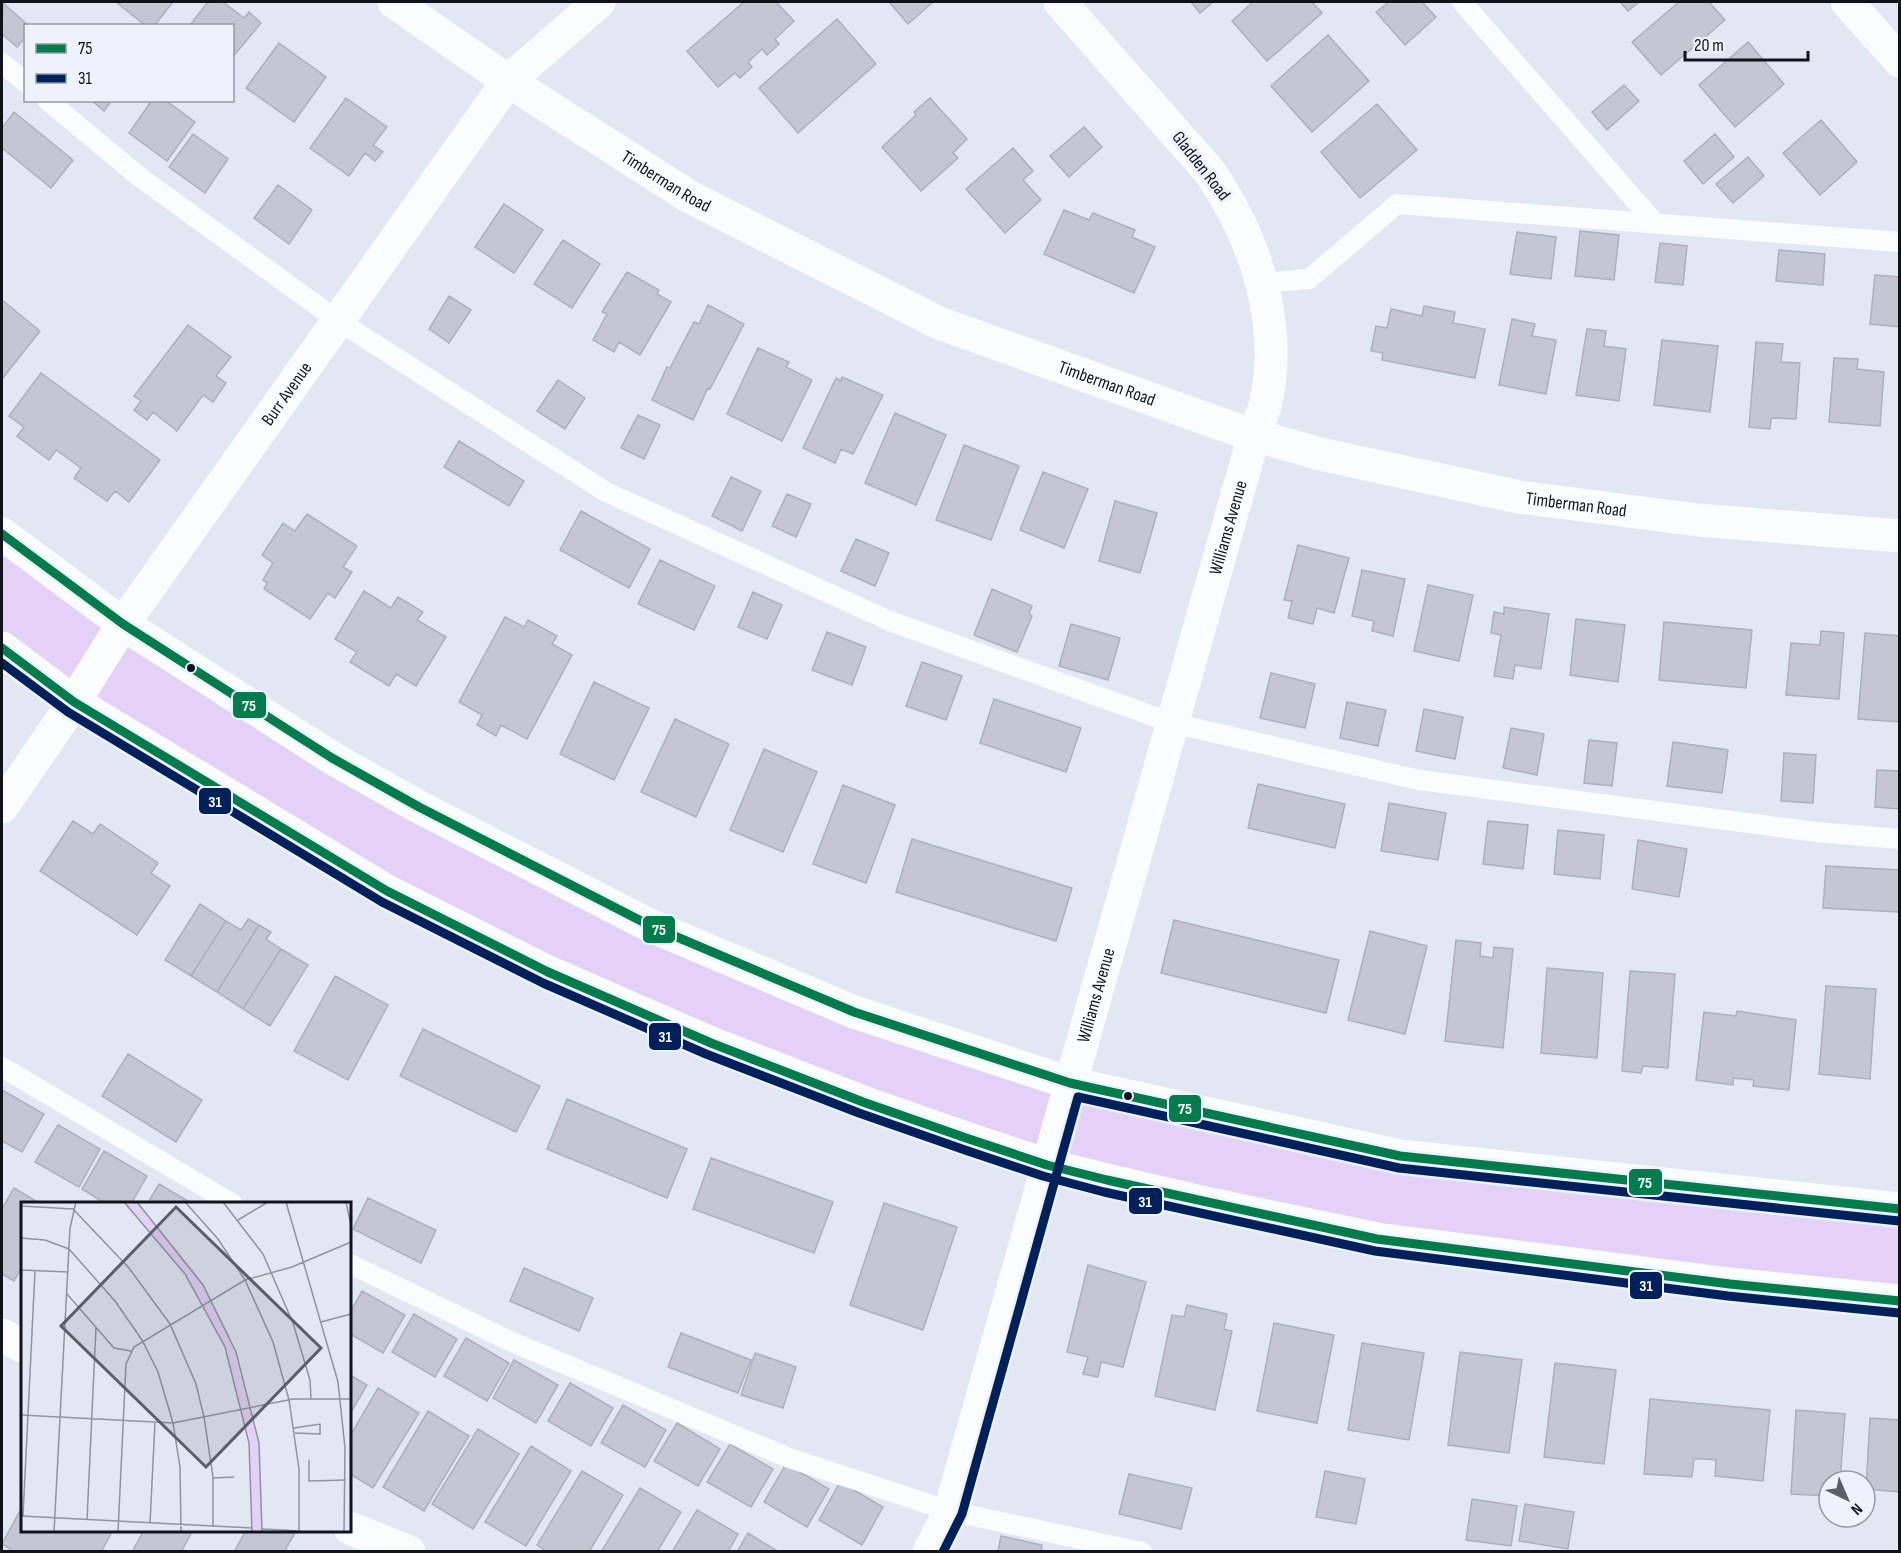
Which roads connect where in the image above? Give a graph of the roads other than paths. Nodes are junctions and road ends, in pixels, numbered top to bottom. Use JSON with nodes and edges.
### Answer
{"nodes":[{"id":1,"x":394,"y":2,"type":"edge"},
{"id":2,"x":599,"y":2,"type":"edge"},
{"id":3,"x":1060,"y":2,"type":"edge"},
{"id":4,"x":1462,"y":2,"type":"edge"},
{"id":5,"x":1847,"y":2,"type":"edge"},
{"id":6,"x":1899,"y":62,"type":"edge"},
{"id":7,"x":2,"y":63,"type":"edge"},
{"id":8,"x":24,"y":81,"type":"edge"},
{"id":9,"x":508,"y":81,"type":"junction"},
{"id":10,"x":49,"y":102,"type":"edge"},
{"id":11,"x":1655,"y":223,"type":"junction"},
{"id":12,"x":1899,"y":242,"type":"edge"},
{"id":13,"x":1262,"y":283,"type":"junction"},
{"id":14,"x":338,"y":321,"type":"junction"},
{"id":15,"x":1254,"y":435,"type":"junction"},
{"id":16,"x":2,"y":534,"type":"edge"},
{"id":17,"x":1899,"y":536,"type":"edge"},
{"id":18,"x":123,"y":624,"type":"junction"},
{"id":19,"x":2,"y":648,"type":"edge"},
{"id":20,"x":74,"y":702,"type":"junction"},
{"id":21,"x":1172,"y":723,"type":"junction"},
{"id":22,"x":2,"y":807,"type":"edge"},
{"id":23,"x":1899,"y":838,"type":"edge"},
{"id":24,"x":2,"y":1067,"type":"edge"},
{"id":25,"x":1070,"y":1083,"type":"junction"},
{"id":26,"x":1047,"y":1165,"type":"junction"},
{"id":27,"x":230,"y":1202,"type":"edge"},
{"id":28,"x":1899,"y":1209,"type":"edge"},
{"id":29,"x":351,"y":1264,"type":"edge"},
{"id":30,"x":1899,"y":1301,"type":"edge"},
{"id":31,"x":2,"y":1335,"type":"edge"},
{"id":32,"x":21,"y":1345,"type":"edge"},
{"id":33,"x":950,"y":1511,"type":"junction"},
{"id":34,"x":351,"y":1528,"type":"edge"},
{"id":35,"x":409,"y":1551,"type":"edge"},
{"id":36,"x":929,"y":1551,"type":"edge"},
{"id":37,"x":1142,"y":1551,"type":"edge"}],
"edges":[{"from":1,"to":9,"type":"street","name":"Timberman Road"},
{"from":2,"to":9,"type":"street","name":"Burr Avenue"},
{"from":3,"to":13,"type":"street","name":"Gladden Road"},
{"from":4,"to":11,"type":"lane"},
{"from":5,"to":6,"type":"street"},
{"from":7,"to":8,"type":"lane"},
{"from":9,"to":14,"type":"street","name":"Burr Avenue"},
{"from":9,"to":15,"type":"street","name":"Timberman Road"},
{"from":10,"to":14,"type":"lane"},
{"from":11,"to":12,"type":"lane"},
{"from":11,"to":13,"type":"lane"},
{"from":13,"to":15,"type":"street","name":"Gladden Road"},
{"from":14,"to":18,"type":"street","name":"Burr Avenue"},
{"from":14,"to":21,"type":"lane"},
{"from":15,"to":17,"type":"street","name":"Timberman Road"},
{"from":15,"to":21,"type":"street","name":"Williams Avenue"},
{"from":16,"to":18,"type":"street"},
{"from":18,"to":20,"type":"street","name":"Burr Avenue"},
{"from":18,"to":25,"type":"street"},
{"from":19,"to":20,"type":"street"},
{"from":20,"to":22,"type":"street","name":"Burr Avenue"},
{"from":20,"to":26,"type":"street"},
{"from":21,"to":23,"type":"lane"},
{"from":21,"to":25,"type":"street","name":"Williams Avenue"},
{"from":24,"to":27,"type":"lane"},
{"from":25,"to":26,"type":"street","name":"Williams Avenue"},
{"from":25,"to":28,"type":"street"},
{"from":26,"to":30,"type":"street"},
{"from":26,"to":33,"type":"street","name":"Williams Avenue"},
{"from":29,"to":33,"type":"lane"},
{"from":31,"to":32,"type":"street"},
{"from":33,"to":36,"type":"street","name":"Williams Avenue"},
{"from":33,"to":37,"type":"lane"},
{"from":34,"to":35,"type":"street"}]}
